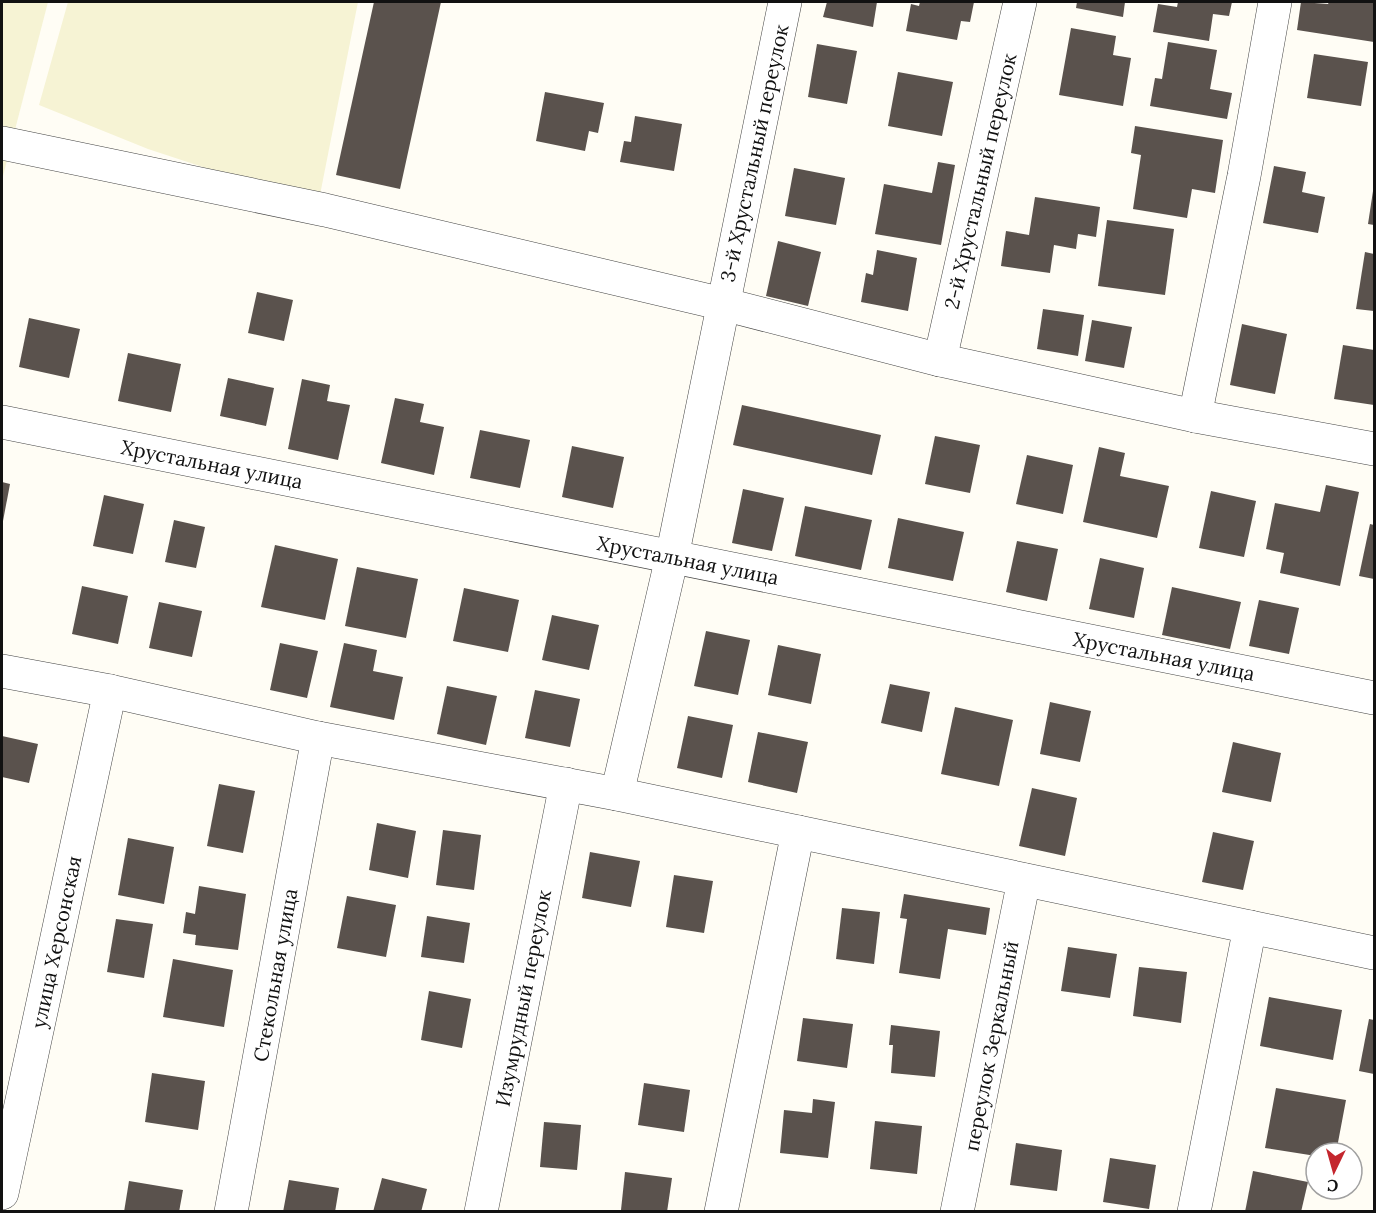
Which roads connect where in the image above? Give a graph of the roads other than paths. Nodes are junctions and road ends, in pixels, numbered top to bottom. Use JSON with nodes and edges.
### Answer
{"nodes":[{"id":1,"x":785,"y":2,"type":"edge"},
{"id":2,"x":1020,"y":2,"type":"edge"},
{"id":3,"x":1275,"y":2,"type":"edge"},
{"id":4,"x":2,"y":143,"type":"edge"},
{"id":5,"x":723,"y":304,"type":"junction"},
{"id":6,"x":940,"y":360,"type":"junction"},
{"id":7,"x":1195,"y":416,"type":"junction"},
{"id":8,"x":2,"y":422,"type":"edge"},
{"id":9,"x":1374,"y":449,"type":"edge"},
{"id":10,"x":672,"y":557,"type":"junction"},
{"id":11,"x":2,"y":671,"type":"edge"},
{"id":12,"x":110,"y":691,"type":"junction"},
{"id":13,"x":1374,"y":698,"type":"edge"},
{"id":14,"x":318,"y":738,"type":"junction"},
{"id":15,"x":566,"y":784,"type":"junction"},
{"id":16,"x":617,"y":794,"type":"junction"},
{"id":17,"x":798,"y":832,"type":"junction"},
{"id":18,"x":1024,"y":880,"type":"junction"},
{"id":19,"x":1250,"y":927,"type":"junction"},
{"id":20,"x":1374,"y":953,"type":"edge"},
{"id":21,"x":2,"y":1193,"type":"edge"},
{"id":22,"x":231,"y":1212,"type":"edge"},
{"id":23,"x":481,"y":1212,"type":"edge"},
{"id":24,"x":721,"y":1212,"type":"edge"},
{"id":25,"x":957,"y":1212,"type":"edge"},
{"id":26,"x":1194,"y":1212,"type":"edge"}],
"edges":[{"from":1,"to":5,"type":"street","name":"3-й Хрустальный переулок"},
{"from":2,"to":6,"type":"street","name":"2-й Хрустальный переулок"},
{"from":3,"to":7,"type":"street"},
{"from":4,"to":5,"type":"street"},
{"from":5,"to":6,"type":"street"},
{"from":5,"to":10,"type":"street","name":"3-й Хрустальный переулок"},
{"from":6,"to":7,"type":"street"},
{"from":7,"to":9,"type":"street"},
{"from":8,"to":10,"type":"street","name":"Хрустальная улица"},
{"from":10,"to":13,"type":"street","name":"Хрустальная улица"},
{"from":10,"to":16,"type":"street","name":"3-й Хрустальный переулок"},
{"from":11,"to":12,"type":"street"},
{"from":12,"to":14,"type":"street"},
{"from":12,"to":21,"type":"street","name":"улица Херсонская"},
{"from":14,"to":15,"type":"street"},
{"from":14,"to":22,"type":"street","name":"Стекольная улица"},
{"from":15,"to":16,"type":"street"},
{"from":15,"to":23,"type":"street","name":"Изумрудный переулок"},
{"from":16,"to":17,"type":"street"},
{"from":17,"to":18,"type":"street"},
{"from":17,"to":24,"type":"street"},
{"from":18,"to":19,"type":"street"},
{"from":18,"to":25,"type":"street","name":"переулок Зеркальный"},
{"from":19,"to":20,"type":"street"},
{"from":19,"to":26,"type":"street"}]}
